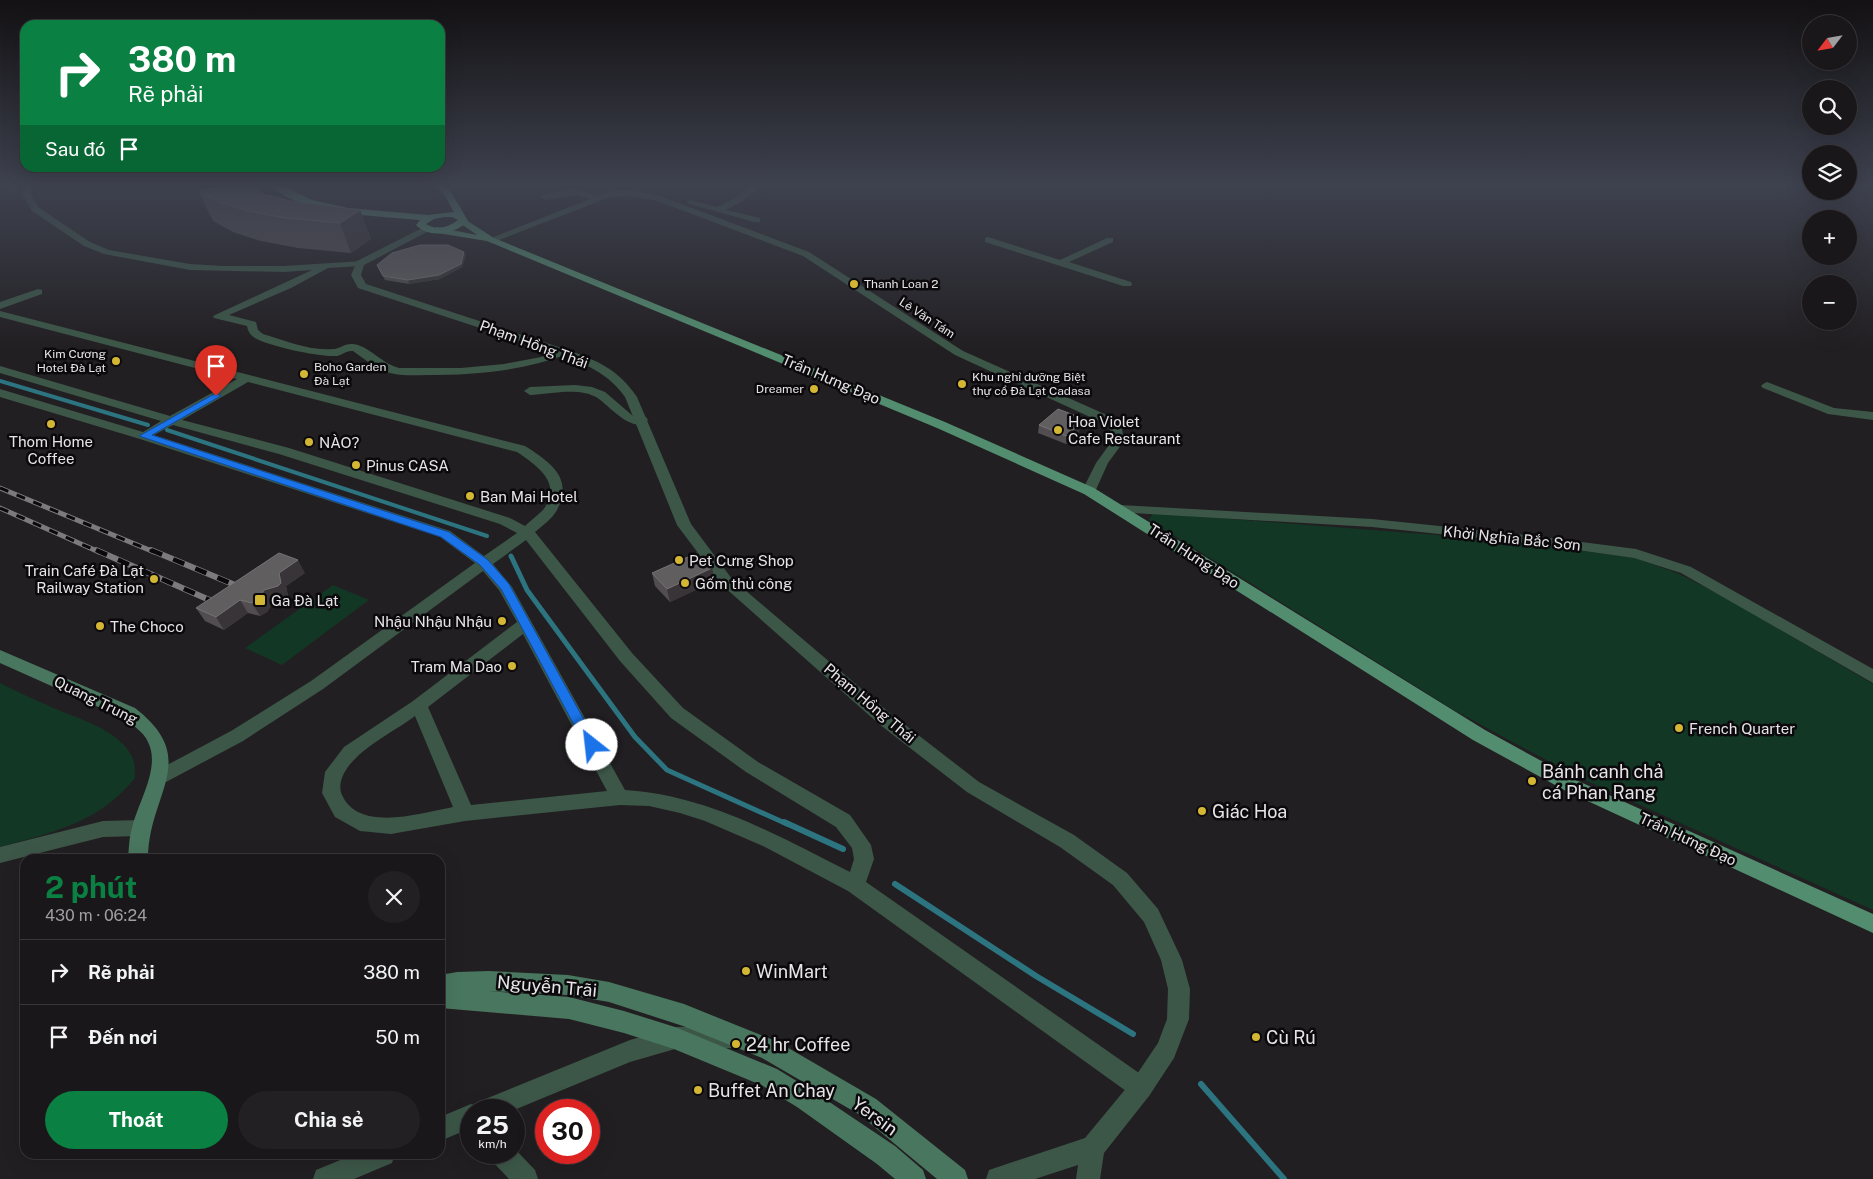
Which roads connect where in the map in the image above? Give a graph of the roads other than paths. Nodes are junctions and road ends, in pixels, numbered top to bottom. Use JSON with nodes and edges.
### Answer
{"nodes":[{"id":1,"x":82,"y":239,"type":"edge"},
{"id":2,"x":403,"y":239,"type":"edge"},
{"id":3,"x":487,"y":239,"type":"edge"},
{"id":4,"x":766,"y":239,"type":"edge"},
{"id":5,"x":491,"y":240,"type":"joint"},
{"id":6,"x":988,"y":240,"type":"dead end"},
{"id":7,"x":1110,"y":240,"type":"dead end"},
{"id":8,"x":360,"y":263,"type":"junction"},
{"id":9,"x":1060,"y":263,"type":"junction"},
{"id":10,"x":327,"y":265,"type":"junction"},
{"id":11,"x":1128,"y":284,"type":"dead end"},
{"id":12,"x":38,"y":292,"type":"dead end"},
{"id":13,"x":0,"y":306,"type":"edge"},
{"id":14,"x":0,"y":314,"type":"edge"},
{"id":15,"x":564,"y":352,"type":"junction"},
{"id":16,"x":0,"y":369,"type":"edge"},
{"id":17,"x":245,"y":379,"type":"junction"},
{"id":18,"x":1767,"y":386,"type":"dead end"},
{"id":19,"x":530,"y":391,"type":"dead end"},
{"id":20,"x":0,"y":394,"type":"edge"},
{"id":21,"x":1873,"y":416,"type":"edge"},
{"id":22,"x":642,"y":420,"type":"junction"},
{"id":23,"x":173,"y":421,"type":"junction"},
{"id":24,"x":144,"y":436,"type":"junction"},
{"id":25,"x":1089,"y":491,"type":"junction"},
{"id":26,"x":1120,"y":509,"type":"junction"},
{"id":27,"x":527,"y":532,"type":"junction"},
{"id":28,"x":484,"y":563,"type":"junction"},
{"id":29,"x":525,"y":624,"type":"junction"},
{"id":30,"x":0,"y":656,"type":"edge"},
{"id":31,"x":1873,"y":677,"type":"edge"},
{"id":32,"x":419,"y":706,"type":"junction"},
{"id":33,"x":160,"y":777,"type":"junction"},
{"id":34,"x":620,"y":797,"type":"junction"},
{"id":35,"x":465,"y":813,"type":"junction"},
{"id":36,"x":141,"y":828,"type":"junction"},
{"id":37,"x":138,"y":854,"type":"edge"},
{"id":38,"x":0,"y":856,"type":"edge"},
{"id":39,"x":855,"y":885,"type":"junction"},
{"id":40,"x":1873,"y":924,"type":"edge"},
{"id":41,"x":445,"y":984,"type":"edge"},
{"id":42,"x":445,"y":998,"type":"edge"},
{"id":43,"x":737,"y":1036,"type":"junction"},
{"id":44,"x":675,"y":1038,"type":"junction"},
{"id":45,"x":1140,"y":1088,"type":"junction"},
{"id":46,"x":514,"y":1099,"type":"edge"},
{"id":47,"x":460,"y":1122,"type":"edge"},
{"id":48,"x":445,"y":1128,"type":"edge"},
{"id":49,"x":1093,"y":1148,"type":"junction"},
{"id":50,"x":371,"y":1159,"type":"edge"},
{"id":51,"x":512,"y":1164,"type":"edge"},
{"id":52,"x":325,"y":1179,"type":"edge"},
{"id":53,"x":526,"y":1179,"type":"edge"},
{"id":54,"x":914,"y":1179,"type":"edge"},
{"id":55,"x":956,"y":1179,"type":"edge"},
{"id":56,"x":998,"y":1179,"type":"edge"},
{"id":57,"x":1088,"y":1179,"type":"edge"}],
"edges":[{"from":1,"to":10,"type":"street"},
{"from":2,"to":8,"type":"street"},
{"from":3,"to":5,"type":"main road","name":"Trần Hưng Đạo"},
{"from":4,"to":25,"type":"street","name":"Lê Văn Tám"},
{"from":5,"to":25,"type":"main road","name":"Trần Hưng Đạo"},
{"from":6,"to":9,"type":"street"},
{"from":7,"to":9,"type":"street"},
{"from":8,"to":10,"type":"street"},
{"from":8,"to":15,"type":"street","name":"Phạm Hồng Thái"},
{"from":9,"to":11,"type":"street"},
{"from":10,"to":15,"type":"street"},
{"from":12,"to":13,"type":"street"},
{"from":14,"to":17,"type":"street"},
{"from":15,"to":22,"type":"street","name":"Phạm Hồng Thái"},
{"from":16,"to":23,"type":"street"},
{"from":17,"to":23,"type":"street"},
{"from":17,"to":27,"type":"street"},
{"from":18,"to":21,"type":"street"},
{"from":19,"to":22,"type":"street"},
{"from":20,"to":24,"type":"street"},
{"from":22,"to":45,"type":"street","name":"Phạm Hồng Thái"},
{"from":23,"to":24,"type":"street"},
{"from":23,"to":27,"type":"street"},
{"from":24,"to":28,"type":"street"},
{"from":25,"to":26,"type":"main road","name":"Trần Hưng Đạo"},
{"from":26,"to":31,"type":"street","name":"Khởi Nghĩa Bắc Sơn"},
{"from":26,"to":40,"type":"main road","name":"Trần Hưng Đạo"},
{"from":27,"to":28,"type":"street"},
{"from":27,"to":39,"type":"street"},
{"from":28,"to":29,"type":"street"},
{"from":28,"to":33,"type":"street"},
{"from":29,"to":32,"type":"street"},
{"from":29,"to":34,"type":"street"},
{"from":30,"to":33,"type":"main road","name":"Quang Trung"},
{"from":32,"to":35,"type":"street"},
{"from":32,"to":35,"type":"street"},
{"from":33,"to":36,"type":"main road","name":"Quang Trung"},
{"from":34,"to":35,"type":"street"},
{"from":34,"to":39,"type":"street"},
{"from":36,"to":37,"type":"main road"},
{"from":36,"to":38,"type":"street"},
{"from":39,"to":45,"type":"street"},
{"from":41,"to":43,"type":"main road","name":"Nguyễn Trãi"},
{"from":42,"to":44,"type":"main road","name":"Nguyễn Trãi"},
{"from":43,"to":44,"type":"street","name":"Yersin"},
{"from":43,"to":55,"type":"main road","name":"Yersin"},
{"from":44,"to":46,"type":"street","name":"Yersin"},
{"from":44,"to":54,"type":"main road","name":"Yersin"},
{"from":45,"to":49,"type":"street","name":"Phạm Hồng Thái"},
{"from":47,"to":48,"type":"street","name":"Yersin"},
{"from":49,"to":56,"type":"street"},
{"from":49,"to":57,"type":"street"},
{"from":50,"to":52,"type":"street"},
{"from":51,"to":53,"type":"street"}]}
